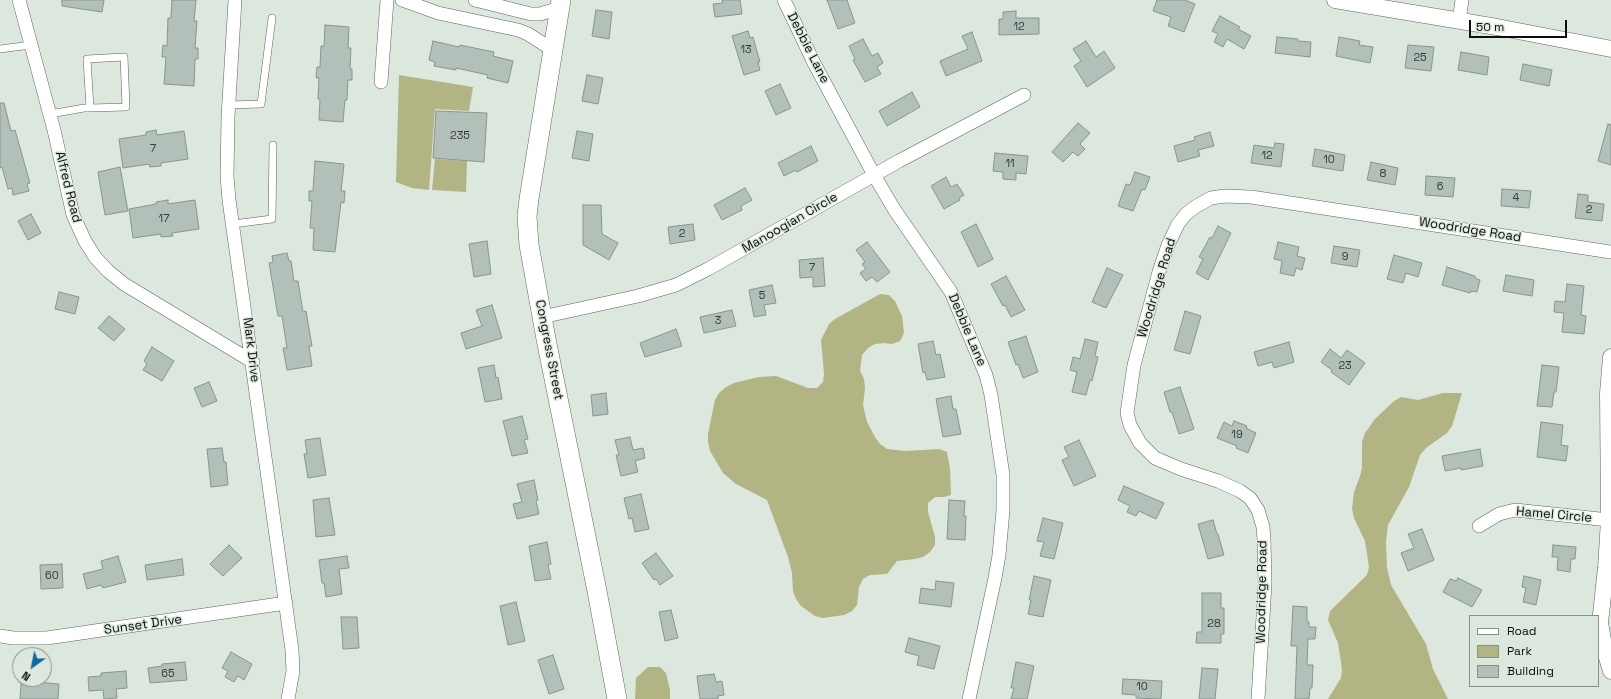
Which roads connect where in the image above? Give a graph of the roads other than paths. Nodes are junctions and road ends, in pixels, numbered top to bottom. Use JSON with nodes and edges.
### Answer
{"nodes":[{"id":1,"x":19,"y":0,"type":"edge"},
{"id":2,"x":235,"y":0,"type":"edge"},
{"id":3,"x":387,"y":0,"type":"edge"},
{"id":4,"x":402,"y":0,"type":"edge"},
{"id":5,"x":475,"y":0,"type":"edge"},
{"id":6,"x":784,"y":0,"type":"edge"},
{"id":7,"x":1335,"y":0,"type":"edge"},
{"id":8,"x":1462,"y":0,"type":"edge"},
{"id":9,"x":561,"y":4,"type":"edge"},
{"id":10,"x":272,"y":18,"type":"dead end"},
{"id":11,"x":1459,"y":21,"type":"junction"},
{"id":12,"x":31,"y":45,"type":"junction"},
{"id":13,"x":1611,"y":49,"type":"edge"},
{"id":14,"x":0,"y":50,"type":"edge"},
{"id":15,"x":553,"y":50,"type":"junction"},
{"id":16,"x":381,"y":82,"type":"dead end"},
{"id":17,"x":1024,"y":95,"type":"dead end"},
{"id":18,"x":228,"y":105,"type":"junction"},
{"id":19,"x":90,"y":108,"type":"junction"},
{"id":20,"x":50,"y":114,"type":"junction"},
{"id":21,"x":273,"y":145,"type":"dead end"},
{"id":22,"x":874,"y":175,"type":"junction"},
{"id":23,"x":233,"y":224,"type":"junction"},
{"id":24,"x":1611,"y":252,"type":"edge"},
{"id":25,"x":542,"y":317,"type":"junction"},
{"id":26,"x":1611,"y":357,"type":"edge"},
{"id":27,"x":253,"y":362,"type":"junction"},
{"id":28,"x":1609,"y":520,"type":"junction"},
{"id":29,"x":1479,"y":526,"type":"dead end"},
{"id":30,"x":286,"y":603,"type":"junction"},
{"id":31,"x":0,"y":636,"type":"edge"},
{"id":32,"x":1611,"y":671,"type":"edge"},
{"id":33,"x":288,"y":699,"type":"edge"},
{"id":34,"x":617,"y":699,"type":"edge"},
{"id":35,"x":970,"y":699,"type":"edge"},
{"id":36,"x":1258,"y":699,"type":"edge"}],
"edges":[{"from":1,"to":12,"type":"street","name":"Alfred Road"},
{"from":2,"to":18,"type":"street","name":"Mark Drive"},
{"from":3,"to":16,"type":"street"},
{"from":4,"to":15,"type":"street"},
{"from":5,"to":9,"type":"street"},
{"from":6,"to":22,"type":"street","name":"Debbie Lane"},
{"from":7,"to":11,"type":"street"},
{"from":8,"to":11,"type":"street"},
{"from":9,"to":15,"type":"main road","name":"Congress Street"},
{"from":10,"to":18,"type":"lane"},
{"from":11,"to":13,"type":"street"},
{"from":12,"to":14,"type":"lane"},
{"from":12,"to":20,"type":"street","name":"Alfred Road"},
{"from":15,"to":25,"type":"main road","name":"Congress Street"},
{"from":17,"to":22,"type":"street","name":"Manoogian Circle"},
{"from":18,"to":23,"type":"street","name":"Mark Drive"},
{"from":19,"to":19,"type":"lane"},
{"from":19,"to":20,"type":"lane"},
{"from":20,"to":27,"type":"street","name":"Alfred Road"},
{"from":21,"to":23,"type":"lane"},
{"from":22,"to":25,"type":"street","name":"Manoogian Circle"},
{"from":22,"to":35,"type":"street","name":"Debbie Lane"},
{"from":23,"to":27,"type":"street","name":"Mark Drive"},
{"from":24,"to":36,"type":"street","name":"Woodridge Road"},
{"from":25,"to":34,"type":"main road","name":"Congress Street"},
{"from":26,"to":28,"type":"street"},
{"from":27,"to":30,"type":"street","name":"Mark Drive"},
{"from":28,"to":29,"type":"street","name":"Hamel Circle"},
{"from":28,"to":32,"type":"street"},
{"from":30,"to":31,"type":"street","name":"Sunset Drive"},
{"from":30,"to":33,"type":"street","name":"Mark Drive"}]}
